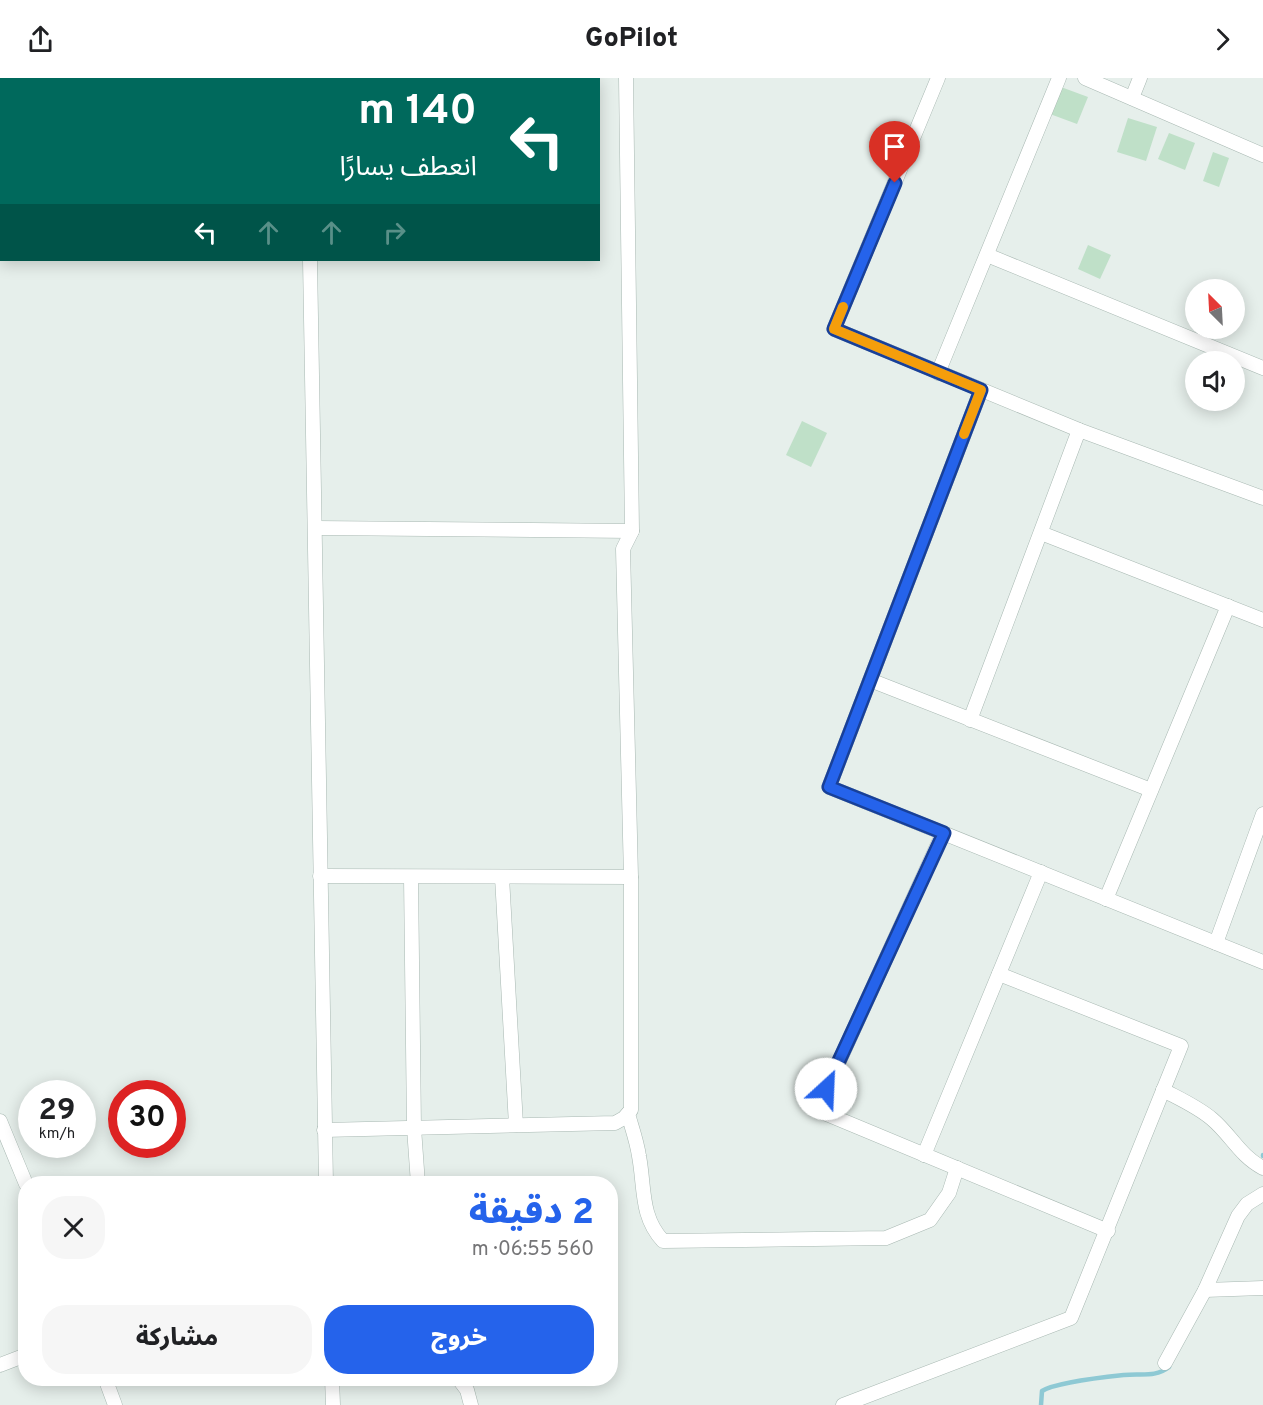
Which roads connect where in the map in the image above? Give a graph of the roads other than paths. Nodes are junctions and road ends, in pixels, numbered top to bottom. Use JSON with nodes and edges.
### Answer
{"nodes":[{"id":1,"x":626,"y":78,"type":"edge"},
{"id":2,"x":938,"y":78,"type":"edge"},
{"id":3,"x":1059,"y":78,"type":"edge"},
{"id":4,"x":1085,"y":78,"type":"edge"},
{"id":5,"x":1140,"y":78,"type":"edge"},
{"id":6,"x":1132,"y":98,"type":"junction"},
{"id":7,"x":1263,"y":155,"type":"edge"},
{"id":8,"x":987,"y":255,"type":"junction"},
{"id":9,"x":310,"y":261,"type":"edge"},
{"id":10,"x":1263,"y":368,"type":"edge"},
{"id":11,"x":938,"y":373,"type":"junction"},
{"id":12,"x":981,"y":390,"type":"junction"},
{"id":13,"x":1078,"y":430,"type":"junction"},
{"id":14,"x":1263,"y":498,"type":"edge"},
{"id":15,"x":316,"y":528,"type":"junction"},
{"id":16,"x":632,"y":531,"type":"junction"},
{"id":17,"x":1041,"y":533,"type":"junction"},
{"id":18,"x":1228,"y":606,"type":"junction"},
{"id":19,"x":1263,"y":620,"type":"edge"},
{"id":20,"x":870,"y":680,"type":"junction"},
{"id":21,"x":970,"y":720,"type":"junction"},
{"id":22,"x":1151,"y":790,"type":"junction"},
{"id":23,"x":1263,"y":814,"type":"edge"},
{"id":24,"x":944,"y":833,"type":"junction"},
{"id":25,"x":1259,"y":839,"type":"edge"},
{"id":26,"x":1041,"y":872,"type":"junction"},
{"id":27,"x":320,"y":876,"type":"junction"},
{"id":28,"x":411,"y":877,"type":"junction"},
{"id":29,"x":502,"y":877,"type":"junction"},
{"id":30,"x":631,"y":877,"type":"junction"},
{"id":31,"x":1106,"y":898,"type":"junction"},
{"id":32,"x":1216,"y":943,"type":"junction"},
{"id":33,"x":1263,"y":962,"type":"edge"},
{"id":34,"x":999,"y":974,"type":"junction"},
{"id":35,"x":1163,"y":1090,"type":"junction"},
{"id":36,"x":628,"y":1114,"type":"junction"},
{"id":37,"x":0,"y":1121,"type":"edge"},
{"id":38,"x":516,"y":1125,"type":"junction"},
{"id":39,"x":414,"y":1128,"type":"junction"},
{"id":40,"x":324,"y":1130,"type":"junction"},
{"id":41,"x":924,"y":1155,"type":"junction"},
{"id":42,"x":957,"y":1168,"type":"junction"},
{"id":43,"x":1263,"y":1168,"type":"edge"},
{"id":44,"x":23,"y":1176,"type":"edge"},
{"id":45,"x":326,"y":1176,"type":"edge"},
{"id":46,"x":417,"y":1176,"type":"edge"},
{"id":47,"x":1263,"y":1194,"type":"edge"},
{"id":48,"x":1108,"y":1231,"type":"junction"},
{"id":49,"x":1263,"y":1288,"type":"edge"},
{"id":50,"x":1205,"y":1290,"type":"junction"},
{"id":51,"x":18,"y":1358,"type":"edge"},
{"id":52,"x":1165,"y":1363,"type":"dead end"},
{"id":53,"x":0,"y":1365,"type":"edge"},
{"id":54,"x":108,"y":1386,"type":"edge"},
{"id":55,"x":332,"y":1386,"type":"edge"},
{"id":56,"x":464,"y":1386,"type":"edge"},
{"id":57,"x":115,"y":1405,"type":"edge"},
{"id":58,"x":333,"y":1405,"type":"edge"},
{"id":59,"x":471,"y":1405,"type":"edge"},
{"id":60,"x":843,"y":1405,"type":"edge"}],
"edges":[{"from":1,"to":16,"type":"street"},
{"from":2,"to":11,"type":"street"},
{"from":3,"to":8,"type":"street"},
{"from":4,"to":6,"type":"street"},
{"from":5,"to":6,"type":"street"},
{"from":6,"to":7,"type":"street"},
{"from":8,"to":10,"type":"street"},
{"from":8,"to":11,"type":"street"},
{"from":9,"to":15,"type":"street"},
{"from":11,"to":12,"type":"street"},
{"from":12,"to":13,"type":"street"},
{"from":12,"to":20,"type":"street"},
{"from":13,"to":14,"type":"street"},
{"from":13,"to":17,"type":"street"},
{"from":15,"to":16,"type":"street"},
{"from":15,"to":27,"type":"street"},
{"from":16,"to":30,"type":"street"},
{"from":17,"to":18,"type":"street"},
{"from":17,"to":21,"type":"street"},
{"from":18,"to":19,"type":"street"},
{"from":18,"to":22,"type":"street"},
{"from":20,"to":21,"type":"street"},
{"from":20,"to":24,"type":"street"},
{"from":21,"to":22,"type":"street"},
{"from":22,"to":31,"type":"street"},
{"from":23,"to":25,"type":"street"},
{"from":24,"to":26,"type":"street"},
{"from":24,"to":41,"type":"street"},
{"from":25,"to":32,"type":"street"},
{"from":26,"to":31,"type":"street"},
{"from":26,"to":34,"type":"street"},
{"from":27,"to":28,"type":"street"},
{"from":27,"to":40,"type":"street"},
{"from":28,"to":29,"type":"street"},
{"from":28,"to":39,"type":"street"},
{"from":29,"to":30,"type":"street"},
{"from":29,"to":38,"type":"street"},
{"from":30,"to":36,"type":"street"},
{"from":31,"to":32,"type":"street"},
{"from":32,"to":33,"type":"street"},
{"from":34,"to":35,"type":"street"},
{"from":34,"to":41,"type":"street"},
{"from":35,"to":43,"type":"street"},
{"from":35,"to":48,"type":"street"},
{"from":36,"to":38,"type":"street"},
{"from":36,"to":42,"type":"street"},
{"from":37,"to":44,"type":"street"},
{"from":38,"to":39,"type":"street"},
{"from":39,"to":40,"type":"street"},
{"from":39,"to":46,"type":"street"},
{"from":40,"to":45,"type":"street"},
{"from":41,"to":42,"type":"street"},
{"from":42,"to":48,"type":"street"},
{"from":47,"to":50,"type":"street"},
{"from":48,"to":60,"type":"street"},
{"from":49,"to":50,"type":"street"},
{"from":50,"to":52,"type":"street"},
{"from":51,"to":53,"type":"street"},
{"from":54,"to":57,"type":"street"},
{"from":55,"to":58,"type":"street"},
{"from":56,"to":59,"type":"street"}]}
